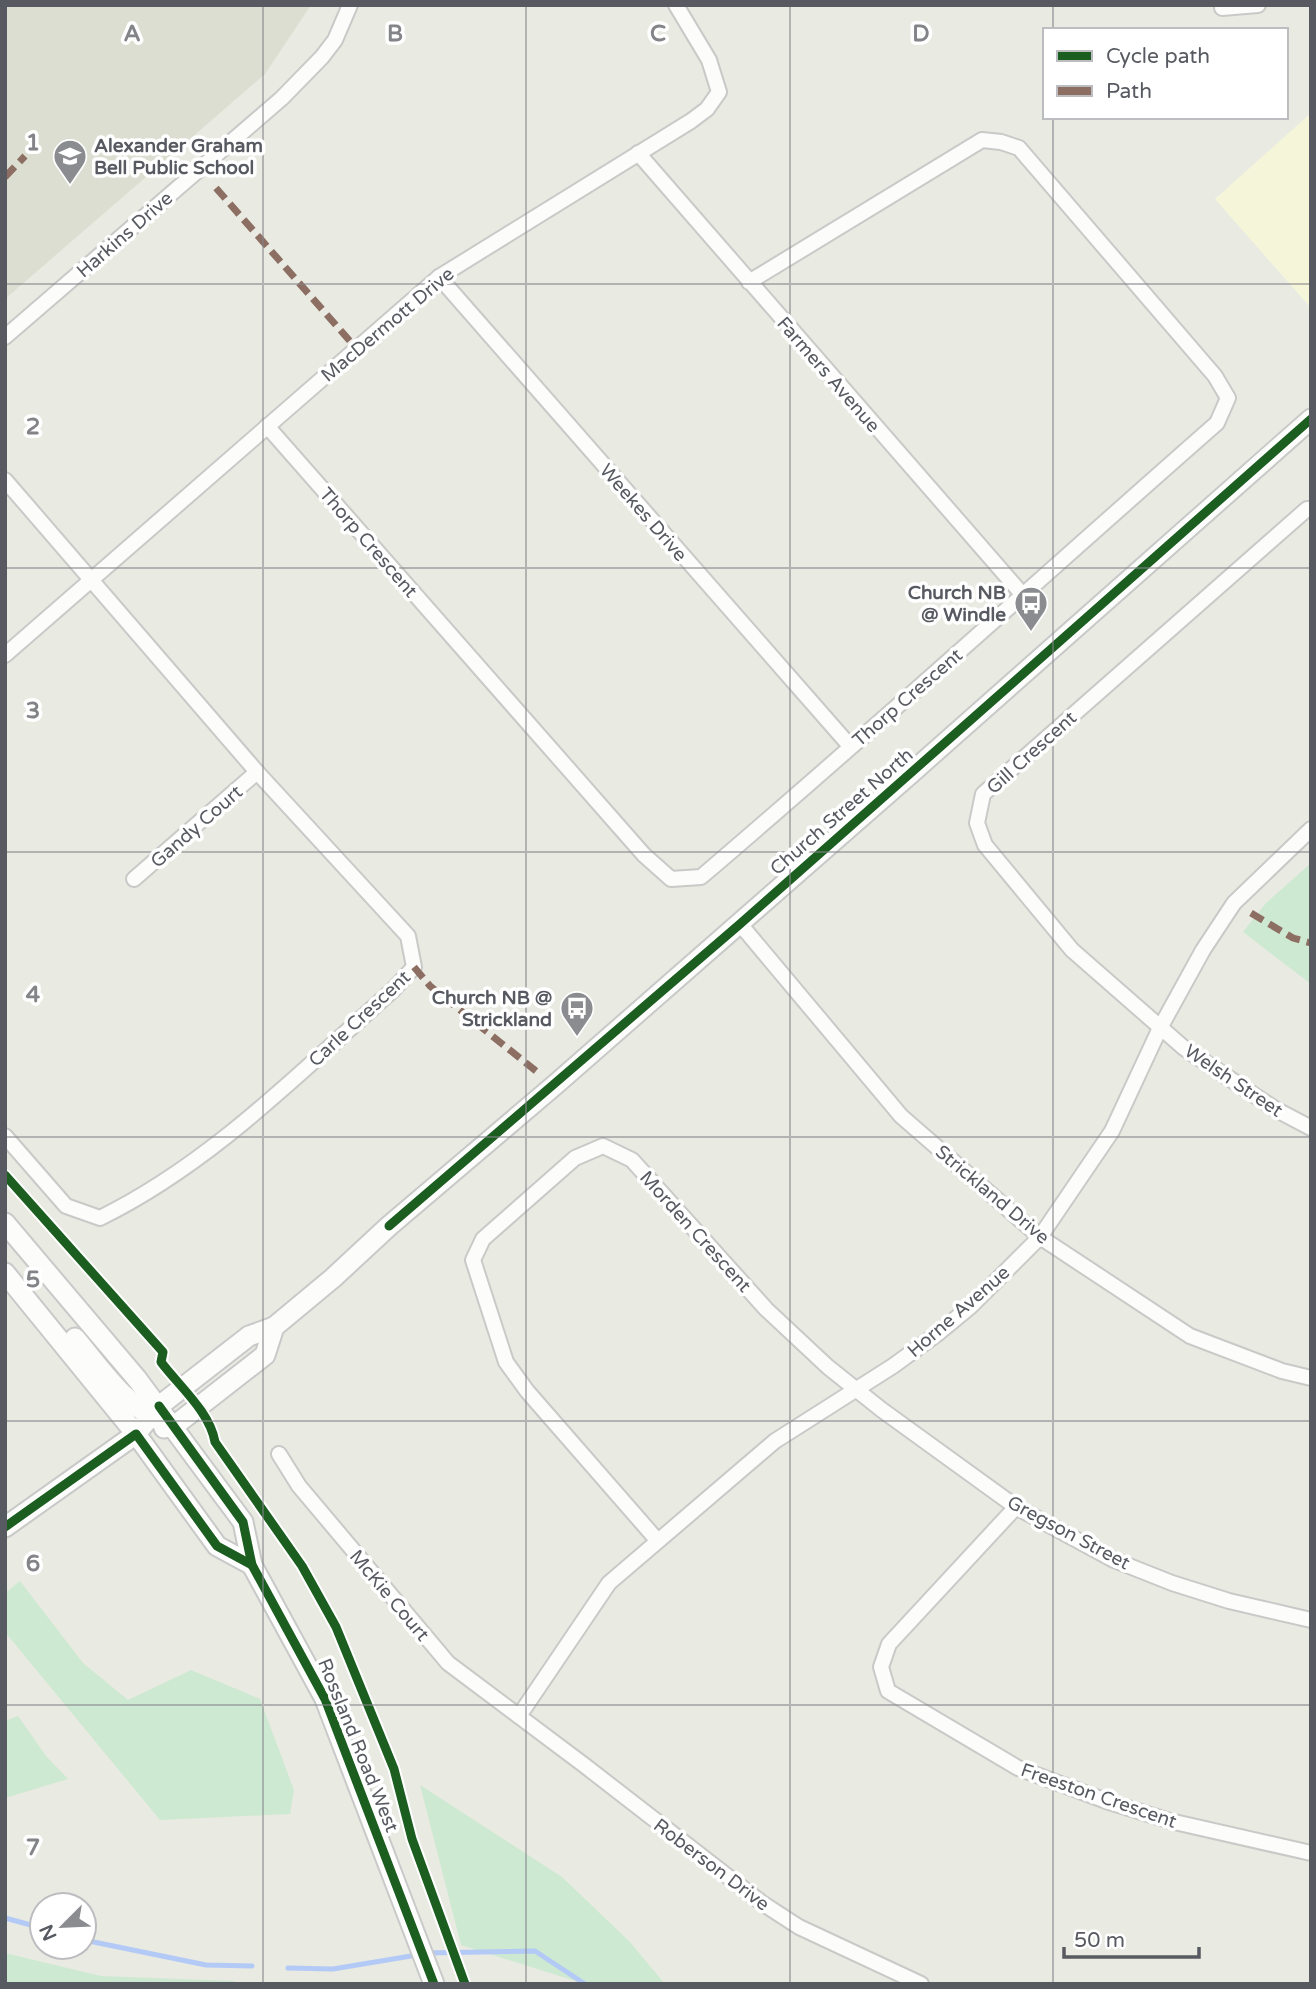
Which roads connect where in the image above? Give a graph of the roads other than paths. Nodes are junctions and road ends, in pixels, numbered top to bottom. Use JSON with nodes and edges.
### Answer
{"nodes":[{"id":1,"x":350,"y":5,"type":"edge"},
{"id":2,"x":676,"y":5,"type":"edge"},
{"id":3,"x":1258,"y":5,"type":"edge"},
{"id":4,"x":1222,"y":8,"type":"dead end"},
{"id":5,"x":638,"y":153,"type":"junction"},
{"id":6,"x":439,"y":276,"type":"junction"},
{"id":7,"x":749,"y":282,"type":"junction"},
{"id":8,"x":5,"y":337,"type":"edge"},
{"id":9,"x":1311,"y":419,"type":"edge"},
{"id":10,"x":267,"y":426,"type":"junction"},
{"id":11,"x":5,"y":480,"type":"edge"},
{"id":12,"x":1311,"y":509,"type":"edge"},
{"id":13,"x":90,"y":581,"type":"junction"},
{"id":14,"x":1022,"y":594,"type":"junction"},
{"id":15,"x":5,"y":656,"type":"edge"},
{"id":16,"x":850,"y":746,"type":"junction"},
{"id":17,"x":257,"y":772,"type":"junction"},
{"id":18,"x":1311,"y":829,"type":"edge"},
{"id":19,"x":134,"y":879,"type":"dead end"},
{"id":20,"x":740,"y":923,"type":"junction"},
{"id":21,"x":1160,"y":1028,"type":"junction"},
{"id":22,"x":1311,"y":1128,"type":"edge"},
{"id":23,"x":5,"y":1136,"type":"edge"},
{"id":24,"x":5,"y":1223,"type":"edge"},
{"id":25,"x":1040,"y":1237,"type":"junction"},
{"id":26,"x":5,"y":1256,"type":"edge"},
{"id":27,"x":5,"y":1273,"type":"edge"},
{"id":28,"x":274,"y":1327,"type":"junction"},
{"id":29,"x":1311,"y":1378,"type":"edge"},
{"id":30,"x":854,"y":1389,"type":"junction"},
{"id":31,"x":155,"y":1411,"type":"junction"},
{"id":32,"x":174,"y":1426,"type":"junction"},
{"id":33,"x":136,"y":1434,"type":"junction"},
{"id":34,"x":279,"y":1454,"type":"dead end"},
{"id":35,"x":1016,"y":1507,"type":"junction"},
{"id":36,"x":5,"y":1527,"type":"edge"},
{"id":37,"x":657,"y":1540,"type":"junction"},
{"id":38,"x":252,"y":1565,"type":"junction"},
{"id":39,"x":1311,"y":1620,"type":"edge"},
{"id":40,"x":519,"y":1716,"type":"junction"},
{"id":41,"x":1311,"y":1853,"type":"edge"},
{"id":42,"x":434,"y":1984,"type":"edge"},
{"id":43,"x":921,"y":1984,"type":"edge"}],
"edges":[{"from":1,"to":8,"type":"street","name":"Harkins Drive"},
{"from":2,"to":5,"type":"street","name":"MacDermott Drive"},
{"from":3,"to":4,"type":"street"},
{"from":5,"to":6,"type":"street","name":"MacDermott Drive"},
{"from":5,"to":7,"type":"street","name":"Farmers Avenue"},
{"from":6,"to":10,"type":"street","name":"MacDermott Drive"},
{"from":6,"to":16,"type":"street","name":"Weekes Drive"},
{"from":7,"to":14,"type":"street","name":"Farmers Avenue"},
{"from":7,"to":14,"type":"street","name":"Thorp Crescent"},
{"from":9,"to":20,"type":"street","name":"Church Street North"},
{"from":10,"to":13,"type":"street","name":"MacDermott Drive"},
{"from":10,"to":16,"type":"street","name":"Thorp Crescent"},
{"from":11,"to":13,"type":"street","name":"Carle Crescent"},
{"from":12,"to":21,"type":"street","name":"Gill Crescent"},
{"from":13,"to":15,"type":"street","name":"MacDermott Drive"},
{"from":13,"to":17,"type":"street","name":"Carle Crescent"},
{"from":14,"to":16,"type":"street","name":"Thorp Crescent"},
{"from":17,"to":19,"type":"street","name":"Gandy Court"},
{"from":17,"to":23,"type":"street","name":"Carle Crescent"},
{"from":18,"to":21,"type":"street","name":"Horne Avenue"},
{"from":20,"to":25,"type":"street","name":"Strickland Drive"},
{"from":20,"to":28,"type":"street","name":"Church Street North"},
{"from":21,"to":22,"type":"street","name":"Welsh Street"},
{"from":21,"to":25,"type":"street","name":"Horne Avenue"},
{"from":24,"to":31,"type":"street","name":"Rossland Road West"},
{"from":25,"to":29,"type":"street","name":"Strickland Drive"},
{"from":25,"to":30,"type":"street","name":"Horne Avenue"},
{"from":26,"to":31,"type":"street"},
{"from":27,"to":33,"type":"street"},
{"from":28,"to":31,"type":"street","name":"Church Street North"},
{"from":28,"to":32,"type":"street","name":"Church Street North"},
{"from":30,"to":35,"type":"street","name":"Gregson Street"},
{"from":30,"to":37,"type":"street","name":"Horne Avenue"},
{"from":30,"to":37,"type":"street","name":"Morden Crescent"},
{"from":31,"to":32,"type":"street","name":"Rossland Road West"},
{"from":31,"to":33,"type":"street","name":"Church Street North"},
{"from":32,"to":33,"type":"street","name":"Church Street North"},
{"from":32,"to":38,"type":"street","name":"Rossland Road West"},
{"from":33,"to":36,"type":"street","name":"Church Street North"},
{"from":33,"to":38,"type":"street"},
{"from":34,"to":40,"type":"street","name":"McKie Court"},
{"from":35,"to":39,"type":"street","name":"Gregson Street"},
{"from":35,"to":41,"type":"street","name":"Freeston Crescent"},
{"from":37,"to":40,"type":"street","name":"Horne Avenue"},
{"from":38,"to":42,"type":"street","name":"Rossland Road West"},
{"from":40,"to":43,"type":"street","name":"Roberson Drive"}]}
